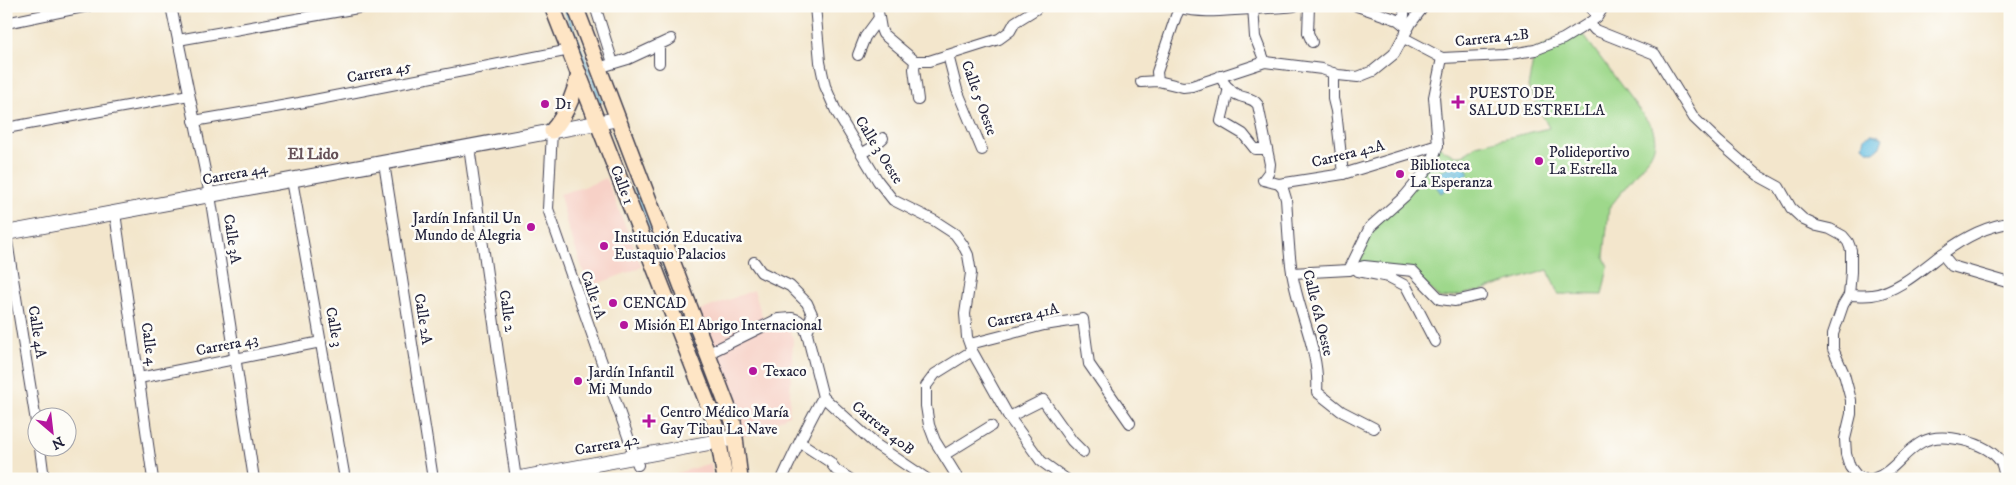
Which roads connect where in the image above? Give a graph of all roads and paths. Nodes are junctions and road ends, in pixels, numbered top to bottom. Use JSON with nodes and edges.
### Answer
{"nodes":[{"id":1,"x":88,"y":6,"type":"edge"},
{"id":2,"x":171,"y":6,"type":"edge"},
{"id":3,"x":369,"y":6,"type":"edge"},
{"id":4,"x":552,"y":6,"type":"edge"},
{"id":5,"x":575,"y":6,"type":"edge"},
{"id":6,"x":595,"y":6,"type":"edge"},
{"id":7,"x":814,"y":6,"type":"edge"},
{"id":8,"x":877,"y":6,"type":"edge"},
{"id":9,"x":1294,"y":6,"type":"edge"},
{"id":10,"x":1309,"y":6,"type":"edge"},
{"id":11,"x":1360,"y":6,"type":"edge"},
{"id":12,"x":1405,"y":6,"type":"edge"},
{"id":13,"x":1424,"y":6,"type":"edge"},
{"id":14,"x":1590,"y":6,"type":"edge"},
{"id":15,"x":1604,"y":6,"type":"edge"},
{"id":16,"x":1181,"y":7,"type":"edge"},
{"id":17,"x":1254,"y":7,"type":"edge"},
{"id":18,"x":1035,"y":8,"type":"edge"},
{"id":19,"x":879,"y":18,"type":"junction"},
{"id":20,"x":1593,"y":20,"type":"junction"},
{"id":21,"x":6,"y":23,"type":"edge"},
{"id":22,"x":1405,"y":30,"type":"junction"},
{"id":23,"x":670,"y":39,"type":"dead end"},
{"id":24,"x":178,"y":40,"type":"junction"},
{"id":25,"x":1312,"y":42,"type":"dead end"},
{"id":26,"x":658,"y":45,"type":"junction"},
{"id":27,"x":570,"y":50,"type":"junction"},
{"id":28,"x":858,"y":55,"type":"dead end"},
{"id":29,"x":948,"y":55,"type":"junction"},
{"id":30,"x":1442,"y":58,"type":"junction"},
{"id":31,"x":915,"y":61,"type":"junction"},
{"id":32,"x":613,"y":63,"type":"junction"},
{"id":33,"x":659,"y":63,"type":"dead end"},
{"id":34,"x":1269,"y":63,"type":"junction"},
{"id":35,"x":598,"y":68,"type":"junction"},
{"id":36,"x":1333,"y":73,"type":"junction"},
{"id":37,"x":579,"y":74,"type":"junction"},
{"id":38,"x":1220,"y":76,"type":"junction"},
{"id":39,"x":1158,"y":80,"type":"junction"},
{"id":40,"x":1141,"y":82,"type":"dead end"},
{"id":41,"x":1229,"y":88,"type":"junction"},
{"id":42,"x":189,"y":95,"type":"junction"},
{"id":43,"x":918,"y":100,"type":"dead end"},
{"id":44,"x":618,"y":119,"type":"junction"},
{"id":45,"x":194,"y":121,"type":"junction"},
{"id":46,"x":598,"y":123,"type":"junction"},
{"id":47,"x":6,"y":128,"type":"edge"},
{"id":48,"x":552,"y":131,"type":"junction"},
{"id":49,"x":883,"y":138,"type":"dead end"},
{"id":50,"x":1438,"y":145,"type":"junction"},
{"id":51,"x":468,"y":147,"type":"junction"},
{"id":52,"x":1268,"y":149,"type":"junction"},
{"id":53,"x":982,"y":150,"type":"dead end"},
{"id":54,"x":863,"y":153,"type":"junction"},
{"id":55,"x":384,"y":163,"type":"junction"},
{"id":56,"x":1343,"y":174,"type":"junction"},
{"id":57,"x":292,"y":180,"type":"junction"},
{"id":58,"x":1279,"y":184,"type":"junction"},
{"id":59,"x":210,"y":195,"type":"junction"},
{"id":60,"x":115,"y":213,"type":"junction"},
{"id":61,"x":2010,"y":223,"type":"edge"},
{"id":62,"x":6,"y":234,"type":"edge"},
{"id":63,"x":1942,"y":254,"type":"junction"},
{"id":64,"x":754,"y":262,"type":"dead end"},
{"id":65,"x":1349,"y":270,"type":"junction"},
{"id":66,"x":1292,"y":273,"type":"junction"},
{"id":67,"x":2010,"y":283,"type":"edge"},
{"id":68,"x":1480,"y":295,"type":"dead end"},
{"id":69,"x":1848,"y":295,"type":"junction"},
{"id":70,"x":807,"y":334,"type":"junction"},
{"id":71,"x":321,"y":342,"type":"junction"},
{"id":72,"x":1434,"y":342,"type":"dead end"},
{"id":73,"x":971,"y":347,"type":"junction"},
{"id":74,"x":707,"y":354,"type":"junction"},
{"id":75,"x":236,"y":359,"type":"junction"},
{"id":76,"x":139,"y":378,"type":"junction"},
{"id":77,"x":823,"y":398,"type":"junction"},
{"id":78,"x":34,"y":408,"type":"edge"},
{"id":79,"x":1009,"y":417,"type":"junction"},
{"id":80,"x":1130,"y":423,"type":"dead end"},
{"id":81,"x":991,"y":426,"type":"dead end"},
{"id":82,"x":1370,"y":426,"type":"dead end"},
{"id":83,"x":736,"y":442,"type":"junction"},
{"id":84,"x":801,"y":443,"type":"junction"},
{"id":85,"x":720,"y":445,"type":"junction"},
{"id":86,"x":1083,"y":452,"type":"dead end"},
{"id":87,"x":944,"y":455,"type":"junction"},
{"id":88,"x":41,"y":458,"type":"edge"},
{"id":89,"x":637,"y":461,"type":"junction"},
{"id":90,"x":591,"y":473,"type":"edge"},
{"id":91,"x":532,"y":477,"type":"edge"},
{"id":92,"x":44,"y":479,"type":"edge"},
{"id":93,"x":153,"y":479,"type":"edge"},
{"id":94,"x":254,"y":479,"type":"edge"},
{"id":95,"x":345,"y":479,"type":"edge"},
{"id":96,"x":433,"y":479,"type":"edge"},
{"id":97,"x":516,"y":479,"type":"edge"},
{"id":98,"x":564,"y":479,"type":"edge"},
{"id":99,"x":725,"y":479,"type":"edge"},
{"id":100,"x":740,"y":479,"type":"edge"},
{"id":101,"x":782,"y":479,"type":"edge"},
{"id":102,"x":850,"y":479,"type":"edge"},
{"id":103,"x":927,"y":479,"type":"edge"},
{"id":104,"x":954,"y":479,"type":"edge"},
{"id":105,"x":1066,"y":479,"type":"edge"},
{"id":106,"x":1865,"y":479,"type":"edge"},
{"id":107,"x":1873,"y":479,"type":"edge"},
{"id":108,"x":2005,"y":479,"type":"edge"}],
"edges":[{"from":1,"to":21,"type":"street"},
{"from":2,"to":24,"type":"street","name":"Calle 3A"},
{"from":3,"to":24,"type":"street"},
{"from":4,"to":27,"type":"main road","name":"Calle 1"},
{"from":5,"to":35,"type":"main road","name":"Calle 1"},
{"from":6,"to":32,"type":"street"},
{"from":7,"to":54,"type":"street","name":"Calle 3 Oeste"},
{"from":8,"to":19,"type":"street"},
{"from":9,"to":17,"type":"street"},
{"from":10,"to":25,"type":"street"},
{"from":11,"to":22,"type":"street"},
{"from":12,"to":22,"type":"street"},
{"from":13,"to":22,"type":"street"},
{"from":14,"to":20,"type":"street"},
{"from":15,"to":20,"type":"street","name":"Carrera 42B"},
{"from":16,"to":17,"type":"street"},
{"from":16,"to":39,"type":"street"},
{"from":17,"to":34,"type":"street"},
{"from":18,"to":29,"type":"street"},
{"from":19,"to":28,"type":"street"},
{"from":19,"to":31,"type":"street"},
{"from":20,"to":30,"type":"street","name":"Carrera 42B"},
{"from":20,"to":69,"type":"street"},
{"from":22,"to":30,"type":"street","name":"Carrera 42B"},
{"from":22,"to":36,"type":"street"},
{"from":23,"to":26,"type":"street"},
{"from":24,"to":42,"type":"street","name":"Calle 3A"},
{"from":26,"to":32,"type":"street"},
{"from":26,"to":33,"type":"street"},
{"from":27,"to":37,"type":"main road","name":"Calle 1"},
{"from":27,"to":45,"type":"street","name":"Carrera 45"},
{"from":29,"to":31,"type":"street"},
{"from":29,"to":53,"type":"street","name":"Calle 5 Oeste"},
{"from":30,"to":50,"type":"street"},
{"from":31,"to":43,"type":"street"},
{"from":32,"to":35,"type":"street"},
{"from":34,"to":36,"type":"street"},
{"from":34,"to":38,"type":"street"},
{"from":35,"to":44,"type":"main road","name":"Calle 1"},
{"from":36,"to":56,"type":"street"},
{"from":37,"to":46,"type":"main road","name":"Calle 1"},
{"from":37,"to":48,"type":"main road"},
{"from":38,"to":39,"type":"street"},
{"from":38,"to":41,"type":"street"},
{"from":39,"to":40,"type":"street"},
{"from":41,"to":52,"type":"street"},
{"from":41,"to":52,"type":"street"},
{"from":42,"to":45,"type":"street","name":"Calle 3A"},
{"from":42,"to":47,"type":"street"},
{"from":44,"to":46,"type":"street","name":"Carrera 44"},
{"from":44,"to":74,"type":"main road","name":"Calle 1"},
{"from":45,"to":59,"type":"street","name":"Calle 3A"},
{"from":46,"to":48,"type":"street","name":"Carrera 44"},
{"from":46,"to":85,"type":"main road","name":"Calle 1"},
{"from":48,"to":51,"type":"street","name":"Carrera 44"},
{"from":48,"to":89,"type":"street","name":"Calle 1A"},
{"from":49,"to":54,"type":"street"},
{"from":50,"to":56,"type":"street","name":"Carrera 42A"},
{"from":50,"to":65,"type":"street"},
{"from":51,"to":55,"type":"street","name":"Carrera 44"},
{"from":51,"to":97,"type":"street","name":"Calle 2"},
{"from":52,"to":58,"type":"street","name":"Carrera 42A"},
{"from":54,"to":73,"type":"street","name":"Calle 3 Oeste"},
{"from":55,"to":57,"type":"street","name":"Carrera 44"},
{"from":55,"to":96,"type":"street","name":"Calle 2A"},
{"from":56,"to":58,"type":"street","name":"Carrera 42A"},
{"from":57,"to":59,"type":"street","name":"Carrera 44"},
{"from":57,"to":71,"type":"street","name":"Calle 3"},
{"from":58,"to":66,"type":"street","name":"Calle 6A Oeste"},
{"from":59,"to":60,"type":"street","name":"Carrera 44"},
{"from":59,"to":75,"type":"street","name":"Calle 3A"},
{"from":60,"to":62,"type":"street","name":"Carrera 44"},
{"from":60,"to":76,"type":"street","name":"Calle 4"},
{"from":61,"to":63,"type":"street"},
{"from":62,"to":78,"type":"street","name":"Calle 4A"},
{"from":63,"to":67,"type":"street"},
{"from":63,"to":69,"type":"street"},
{"from":64,"to":70,"type":"street"},
{"from":65,"to":66,"type":"street"},
{"from":65,"to":68,"type":"street"},
{"from":65,"to":72,"type":"street"},
{"from":66,"to":82,"type":"street","name":"Calle 6A Oeste"},
{"from":69,"to":106,"type":"street"},
{"from":70,"to":74,"type":"street"},
{"from":70,"to":77,"type":"street"},
{"from":71,"to":75,"type":"street","name":"Carrera 43"},
{"from":71,"to":95,"type":"street","name":"Calle 3"},
{"from":73,"to":79,"type":"street","name":"Calle 3 Oeste"},
{"from":73,"to":80,"type":"street","name":"Carrera 41A"},
{"from":73,"to":87,"type":"street","name":"Carrera 41A"},
{"from":74,"to":83,"type":"main road","name":"Calle 1"},
{"from":75,"to":76,"type":"street","name":"Carrera 43"},
{"from":75,"to":94,"type":"street","name":"Calle 3A"},
{"from":76,"to":93,"type":"street","name":"Calle 4"},
{"from":77,"to":84,"type":"street"},
{"from":77,"to":103,"type":"street","name":"Carrera 40B"},
{"from":79,"to":86,"type":"street"},
{"from":79,"to":105,"type":"street","name":"Calle 3 Oeste"},
{"from":81,"to":87,"type":"street"},
{"from":83,"to":85,"type":"street","name":"Carrera 42"},
{"from":83,"to":100,"type":"main road","name":"Calle 1"},
{"from":84,"to":101,"type":"street"},
{"from":84,"to":102,"type":"street"},
{"from":85,"to":89,"type":"street","name":"Carrera 42"},
{"from":85,"to":99,"type":"main road","name":"Calle 1"},
{"from":87,"to":104,"type":"street","name":"Carrera 41A"},
{"from":88,"to":92,"type":"street"},
{"from":89,"to":90,"type":"street","name":"Carrera 42"},
{"from":90,"to":91,"type":"street","name":"Carrera 42"},
{"from":90,"to":98,"type":"street","name":"Carrera 42"},
{"from":91,"to":97,"type":"street","name":"Carrera 42"},
{"from":107,"to":108,"type":"street"}]}
